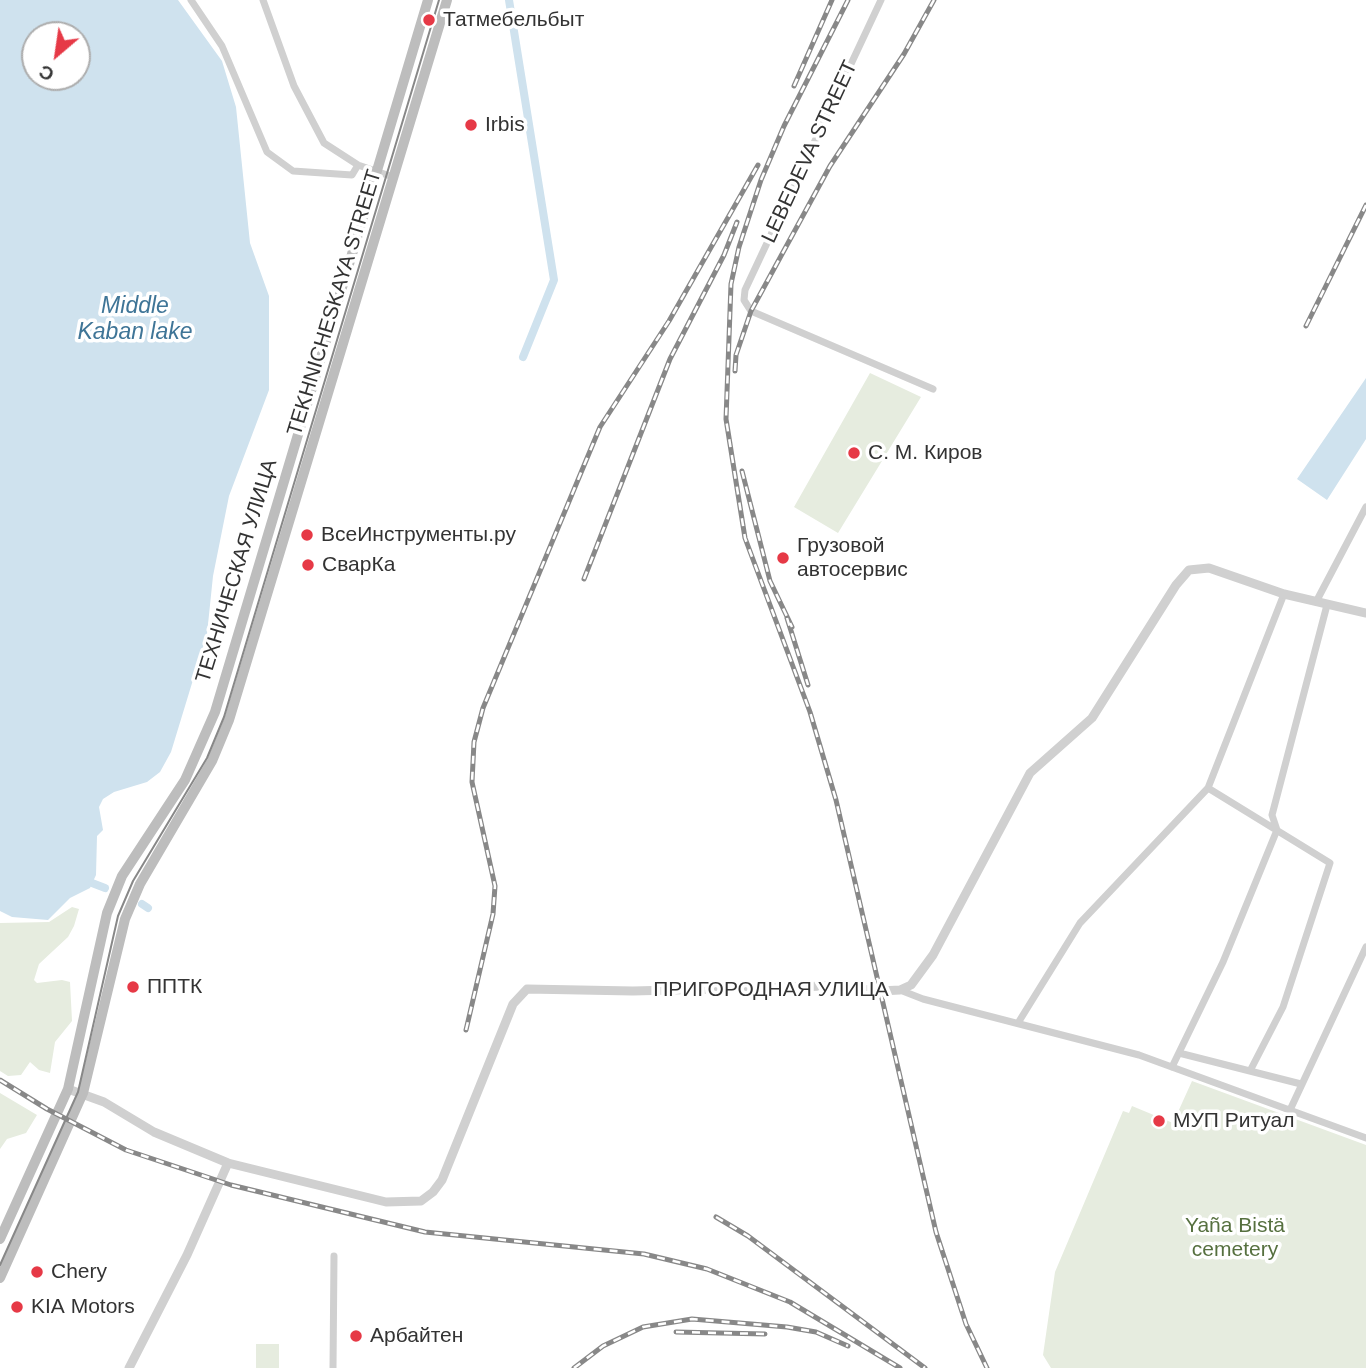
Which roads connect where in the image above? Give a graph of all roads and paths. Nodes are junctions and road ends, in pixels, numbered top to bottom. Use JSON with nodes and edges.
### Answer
{"nodes":[{"id":1,"x":191,"y":0,"type":"edge"},
{"id":2,"x":263,"y":0,"type":"edge"},
{"id":3,"x":428,"y":0,"type":"edge"},
{"id":4,"x":447,"y":0,"type":"edge"},
{"id":5,"x":881,"y":0,"type":"edge"},
{"id":6,"x":358,"y":165,"type":"junction"},
{"id":7,"x":376,"y":171,"type":"junction"},
{"id":8,"x":393,"y":177,"type":"junction"},
{"id":9,"x":933,"y":389,"type":"dead end"},
{"id":10,"x":1366,"y":506,"type":"edge"},
{"id":11,"x":1284,"y":594,"type":"junction"},
{"id":12,"x":1316,"y":602,"type":"junction"},
{"id":13,"x":1327,"y":605,"type":"junction"},
{"id":14,"x":1366,"y":612,"type":"edge"},
{"id":15,"x":1209,"y":788,"type":"junction"},
{"id":16,"x":1277,"y":830,"type":"junction"},
{"id":17,"x":1366,"y":947,"type":"edge"},
{"id":18,"x":900,"y":990,"type":"junction"},
{"id":19,"x":1018,"y":1023,"type":"junction"},
{"id":20,"x":1179,"y":1053,"type":"junction"},
{"id":21,"x":1172,"y":1067,"type":"junction"},
{"id":22,"x":1250,"y":1071,"type":"junction"},
{"id":23,"x":1301,"y":1084,"type":"junction"},
{"id":24,"x":68,"y":1089,"type":"junction"},
{"id":25,"x":83,"y":1093,"type":"junction"},
{"id":26,"x":1290,"y":1110,"type":"junction"},
{"id":27,"x":1366,"y":1138,"type":"edge"},
{"id":28,"x":228,"y":1163,"type":"junction"},
{"id":29,"x":0,"y":1239,"type":"edge"},
{"id":30,"x":334,"y":1256,"type":"dead end"},
{"id":31,"x":0,"y":1279,"type":"edge"},
{"id":32,"x":129,"y":1368,"type":"edge"},
{"id":33,"x":333,"y":1368,"type":"edge"}],
"edges":[{"from":1,"to":6,"type":"street"},
{"from":2,"to":6,"type":"street"},
{"from":3,"to":7,"type":"main road","name":"ТЕХНИЧЕСКАЯ УЛИЦА"},
{"from":4,"to":8,"type":"main road","name":"TEKHNICHESKAYA STREET"},
{"from":5,"to":9,"type":"street","name":"LEBEDEVA STREET"},
{"from":6,"to":7,"type":"street"},
{"from":7,"to":8,"type":"street"},
{"from":7,"to":24,"type":"main road","name":"ТЕХНИЧЕСКАЯ УЛИЦА"},
{"from":8,"to":25,"type":"main road","name":"TEKHNICHESKAYA STREET"},
{"from":10,"to":12,"type":"street"},
{"from":11,"to":12,"type":"street"},
{"from":11,"to":15,"type":"street"},
{"from":11,"to":18,"type":"street"},
{"from":12,"to":13,"type":"street"},
{"from":13,"to":14,"type":"street"},
{"from":13,"to":16,"type":"street"},
{"from":15,"to":16,"type":"street"},
{"from":15,"to":19,"type":"street"},
{"from":16,"to":20,"type":"street"},
{"from":16,"to":22,"type":"street"},
{"from":17,"to":23,"type":"street"},
{"from":18,"to":19,"type":"street","name":"ПРИГОРОДНАЯ УЛИЦА"},
{"from":18,"to":28,"type":"street","name":"ПРИГОРОДНАЯ УЛИЦА"},
{"from":19,"to":21,"type":"street","name":"ПРИГОРОДНАЯ УЛИЦА"},
{"from":20,"to":21,"type":"street"},
{"from":20,"to":22,"type":"street"},
{"from":21,"to":26,"type":"street","name":"ПРИГОРОДНАЯ УЛИЦА"},
{"from":22,"to":23,"type":"street"},
{"from":23,"to":26,"type":"street"},
{"from":24,"to":25,"type":"street"},
{"from":24,"to":29,"type":"main road","name":"ТЕХНИЧЕСКАЯ УЛИЦА"},
{"from":25,"to":28,"type":"street"},
{"from":25,"to":31,"type":"main road"},
{"from":26,"to":27,"type":"street","name":"ПРИГОРОДНАЯ УЛИЦА"},
{"from":28,"to":32,"type":"street"},
{"from":30,"to":33,"type":"street"}]}
